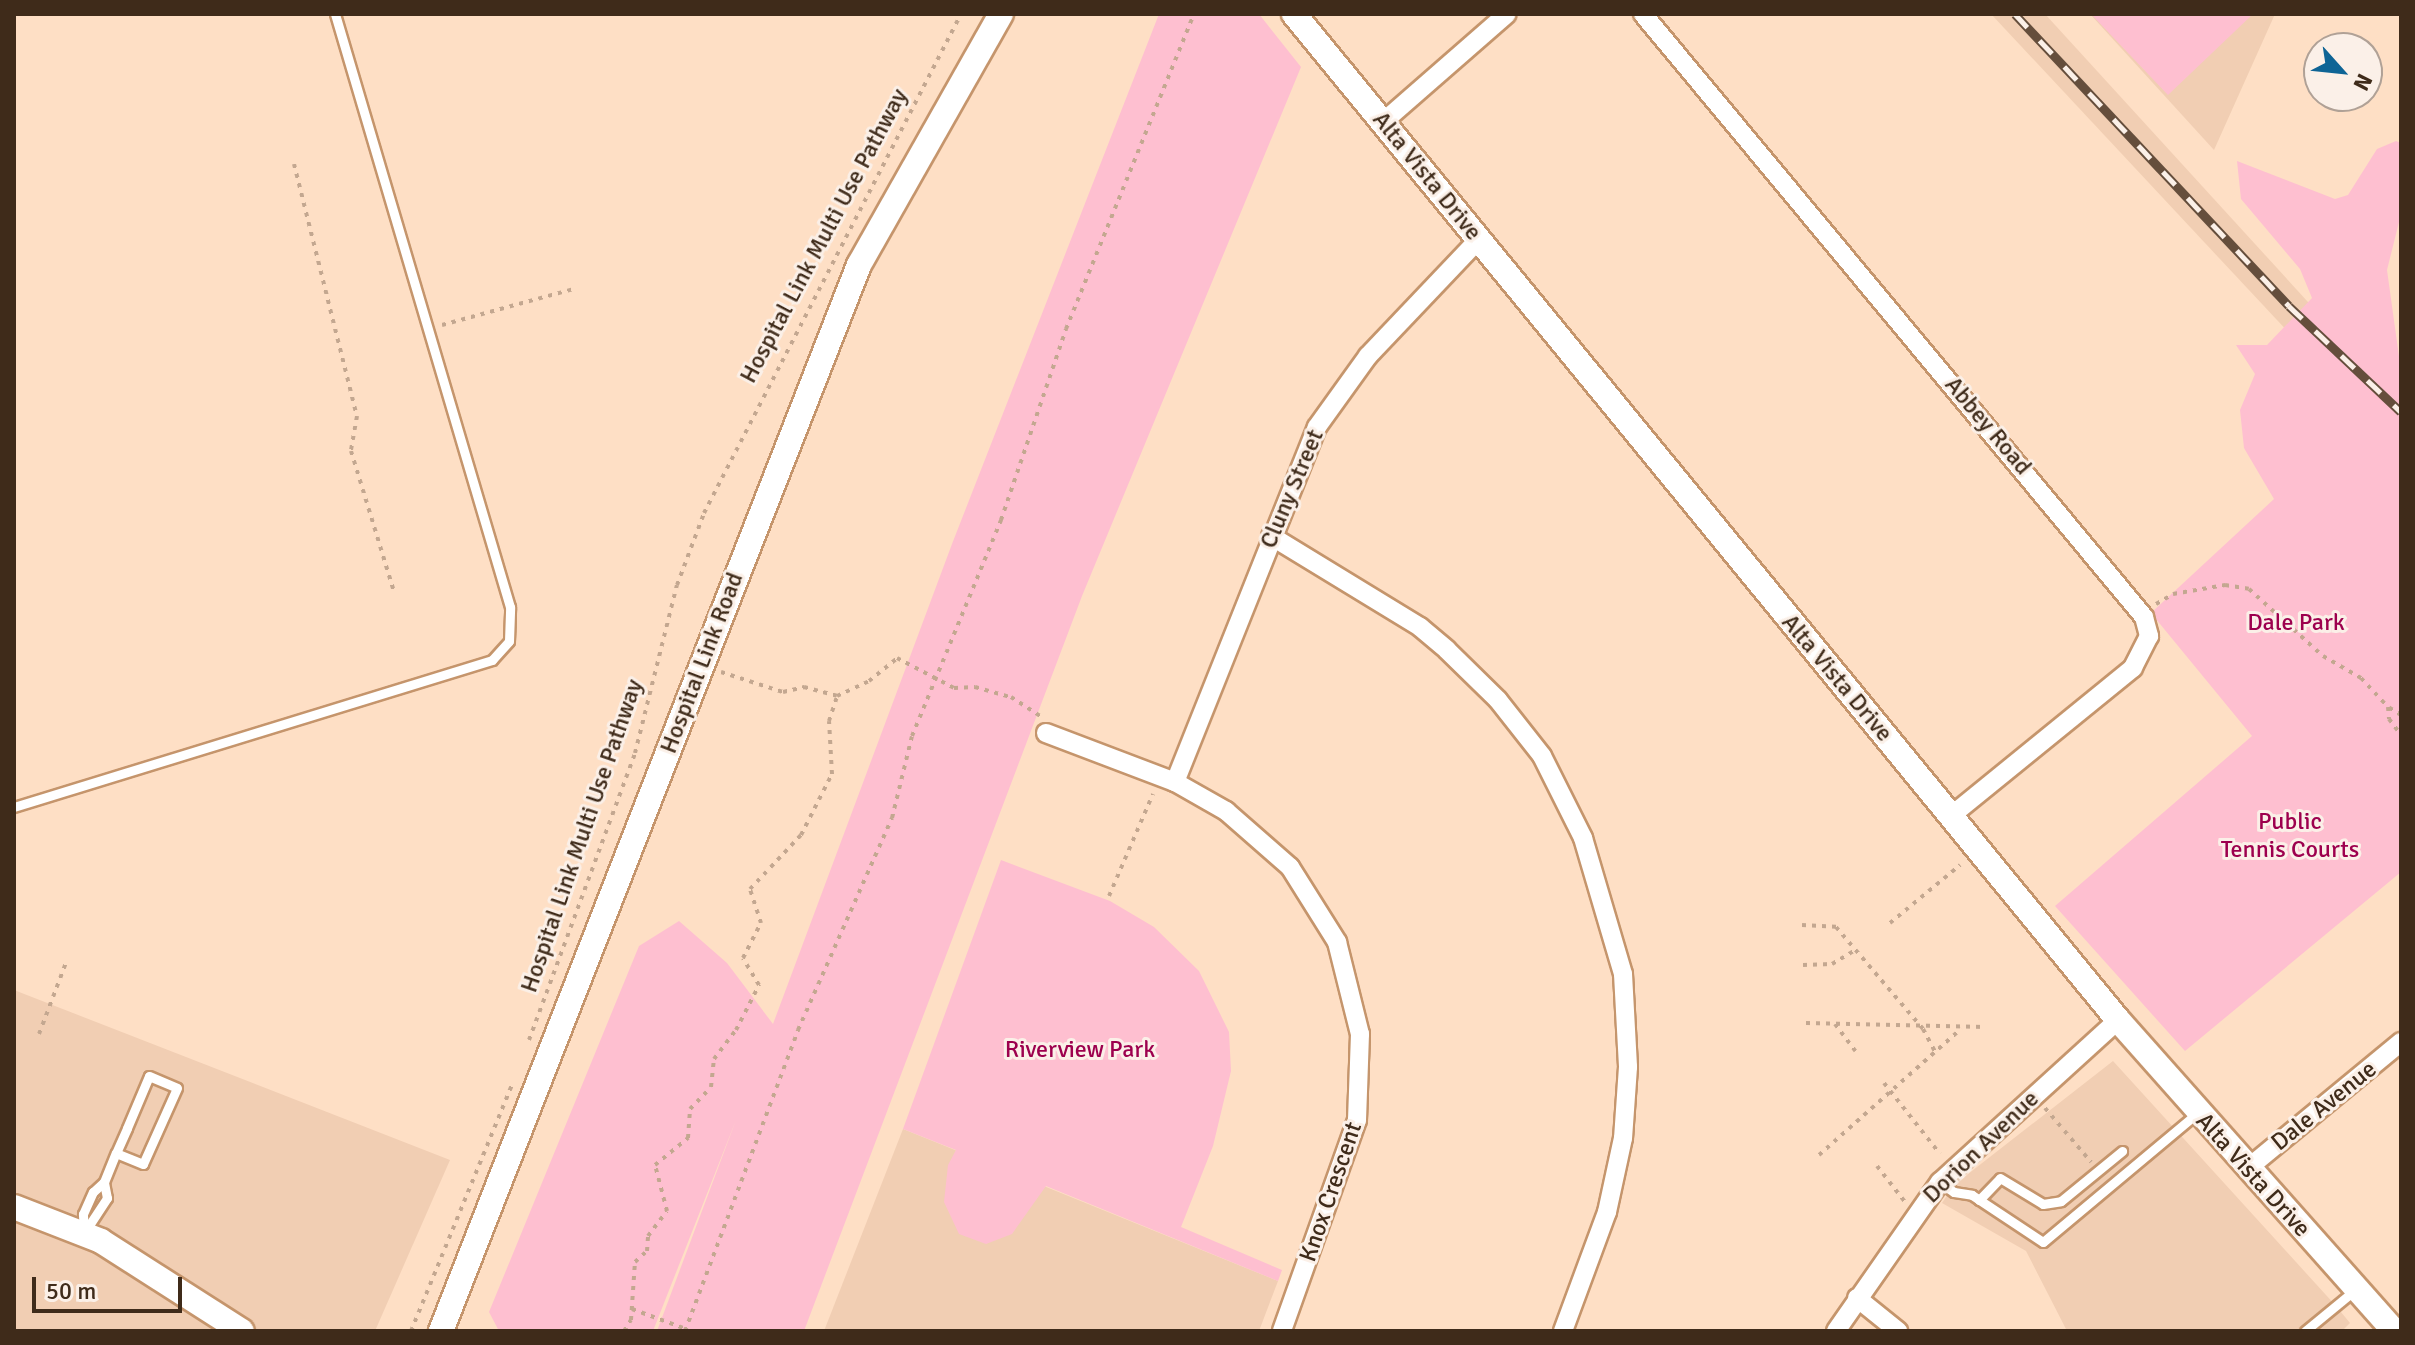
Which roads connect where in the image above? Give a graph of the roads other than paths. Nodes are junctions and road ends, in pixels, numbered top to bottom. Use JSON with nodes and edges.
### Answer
{"nodes":[{"id":1,"x":335,"y":14,"type":"edge"},
{"id":2,"x":1001,"y":14,"type":"edge"},
{"id":3,"x":1294,"y":14,"type":"edge"},
{"id":4,"x":1507,"y":14,"type":"edge"},
{"id":5,"x":1643,"y":14,"type":"edge"},
{"id":6,"x":1383,"y":122,"type":"junction"},
{"id":7,"x":1479,"y":239,"type":"junction"},
{"id":8,"x":1271,"y":536,"type":"junction"},
{"id":9,"x":1046,"y":733,"type":"road end"},
{"id":10,"x":1175,"y":782,"type":"junction"},
{"id":11,"x":14,"y":807,"type":"edge"},
{"id":12,"x":1951,"y":816,"type":"junction"},
{"id":13,"x":2118,"y":1020,"type":"junction"},
{"id":14,"x":2401,"y":1042,"type":"edge"},
{"id":15,"x":2196,"y":1114,"type":"junction"},
{"id":16,"x":2122,"y":1151,"type":"dead end"},
{"id":17,"x":116,"y":1153,"type":"junction"},
{"id":18,"x":2247,"y":1169,"type":"junction"},
{"id":19,"x":1940,"y":1182,"type":"junction"},
{"id":20,"x":1979,"y":1200,"type":"junction"},
{"id":21,"x":14,"y":1207,"type":"edge"},
{"id":22,"x":84,"y":1233,"type":"junction"},
{"id":23,"x":2356,"y":1289,"type":"junction"},
{"id":24,"x":1857,"y":1298,"type":"junction"},
{"id":25,"x":242,"y":1331,"type":"edge"},
{"id":26,"x":441,"y":1331,"type":"edge"},
{"id":27,"x":1282,"y":1331,"type":"edge"},
{"id":28,"x":1563,"y":1331,"type":"edge"},
{"id":29,"x":1836,"y":1331,"type":"edge"},
{"id":30,"x":1898,"y":1331,"type":"edge"},
{"id":31,"x":2305,"y":1331,"type":"edge"},
{"id":32,"x":2394,"y":1331,"type":"edge"}],
"edges":[{"from":1,"to":11,"type":"lane"},
{"from":2,"to":26,"type":"street","name":"Hospital Link Road"},
{"from":3,"to":6,"type":"street","name":"Alta Vista Drive"},
{"from":4,"to":6,"type":"street"},
{"from":5,"to":12,"type":"street","name":"Abbey Road"},
{"from":6,"to":7,"type":"street","name":"Alta Vista Drive"},
{"from":7,"to":8,"type":"street","name":"Cluny Street"},
{"from":7,"to":12,"type":"street","name":"Alta Vista Drive"},
{"from":8,"to":10,"type":"street","name":"Cluny Street"},
{"from":8,"to":28,"type":"street"},
{"from":9,"to":10,"type":"street","name":"Knox Crescent"},
{"from":10,"to":27,"type":"street","name":"Knox Crescent"},
{"from":12,"to":13,"type":"street","name":"Alta Vista Drive"},
{"from":13,"to":15,"type":"street","name":"Alta Vista Drive"},
{"from":13,"to":19,"type":"street","name":"Dorion Avenue"},
{"from":14,"to":18,"type":"street","name":"Dale Avenue"},
{"from":15,"to":18,"type":"street","name":"Alta Vista Drive"},
{"from":15,"to":20,"type":"lane"},
{"from":16,"to":20,"type":"lane"},
{"from":17,"to":17,"type":"lane"},
{"from":17,"to":22,"type":"lane"},
{"from":18,"to":23,"type":"street","name":"Alta Vista Drive"},
{"from":19,"to":20,"type":"lane"},
{"from":19,"to":24,"type":"street","name":"Dorion Avenue"},
{"from":21,"to":22,"type":"street"},
{"from":22,"to":25,"type":"street"},
{"from":23,"to":31,"type":"lane"},
{"from":23,"to":32,"type":"street","name":"Alta Vista Drive"},
{"from":24,"to":29,"type":"street","name":"Dorion Avenue"},
{"from":24,"to":30,"type":"street"}]}
